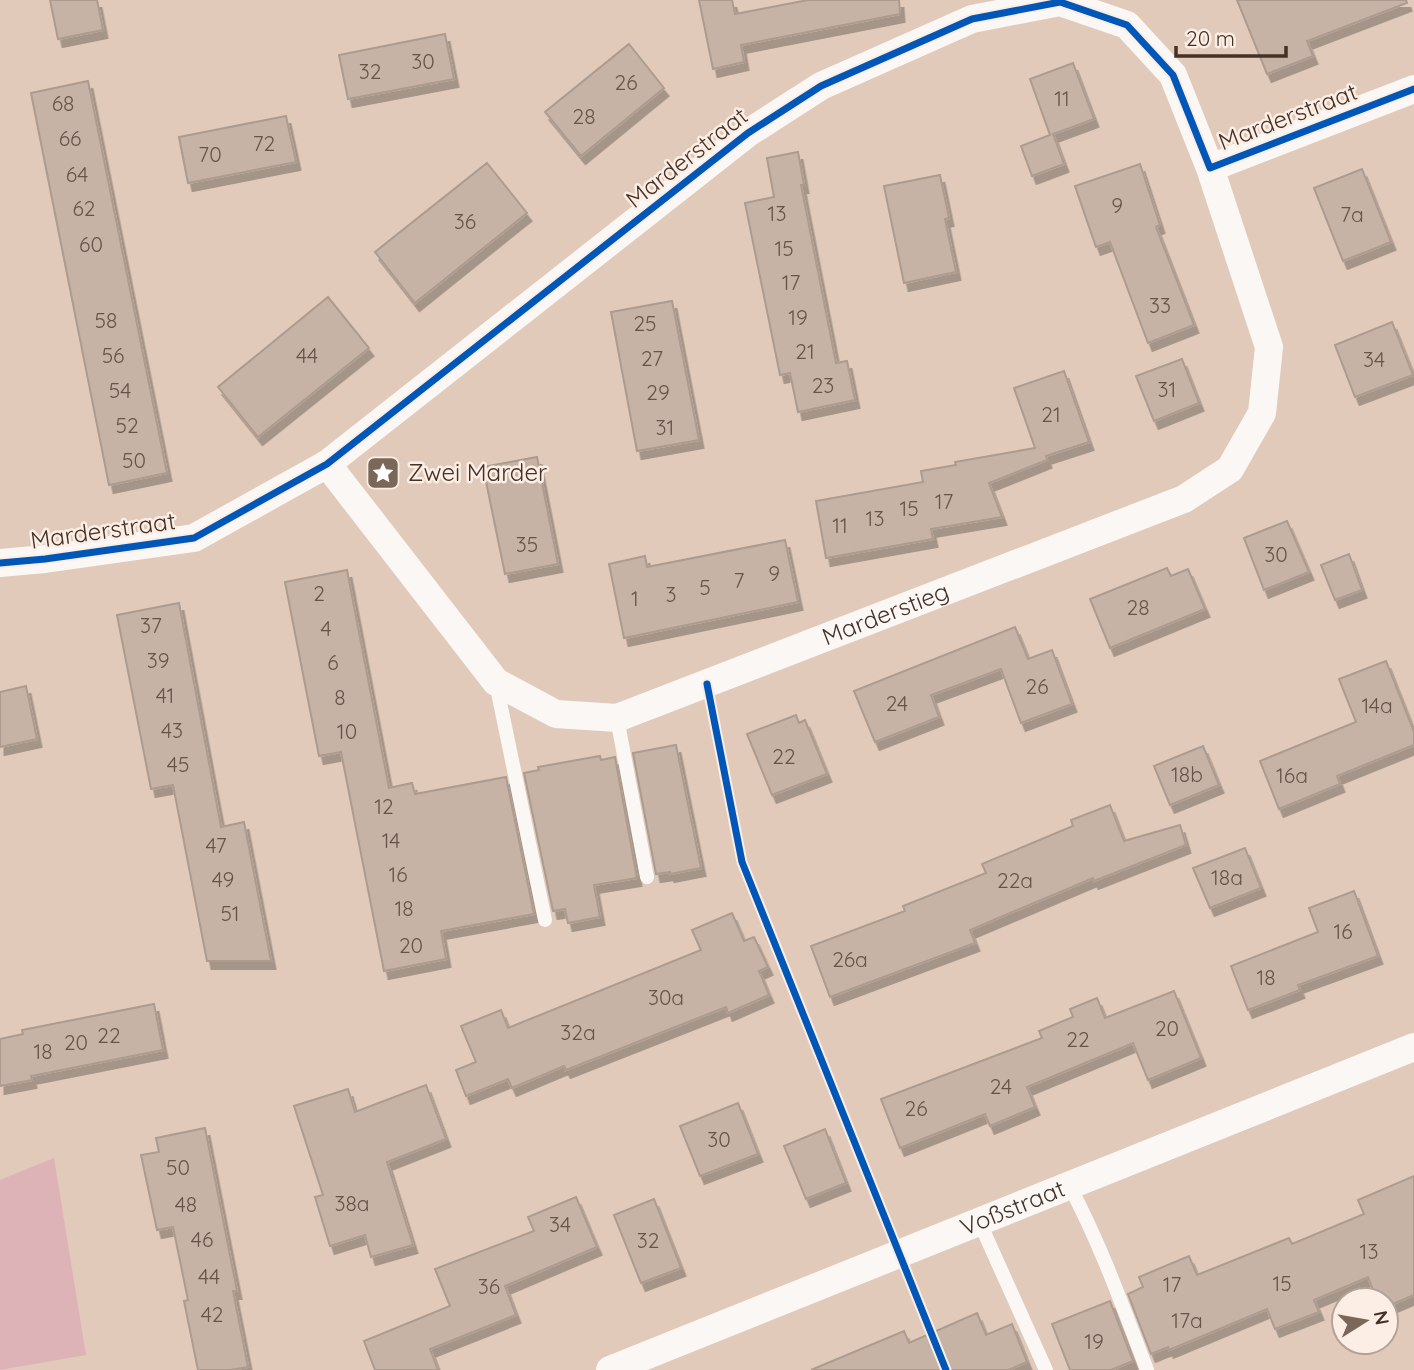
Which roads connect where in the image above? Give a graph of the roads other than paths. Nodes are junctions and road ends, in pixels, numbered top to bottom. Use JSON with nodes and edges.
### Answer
{"nodes":[{"id":1,"x":1414,"y":89,"type":"edge"},
{"id":2,"x":1210,"y":168,"type":"junction"},
{"id":3,"x":327,"y":464,"type":"junction"},
{"id":4,"x":0,"y":563,"type":"edge"},
{"id":5,"x":496,"y":682,"type":"junction"},
{"id":6,"x":617,"y":718,"type":"junction"},
{"id":7,"x":647,"y":877,"type":"dead end"},
{"id":8,"x":545,"y":920,"type":"dead end"},
{"id":9,"x":1414,"y":1047,"type":"edge"},
{"id":10,"x":1069,"y":1185,"type":"junction"},
{"id":11,"x":979,"y":1222,"type":"junction"},
{"id":12,"x":610,"y":1370,"type":"edge"},
{"id":13,"x":1046,"y":1370,"type":"edge"},
{"id":14,"x":1147,"y":1370,"type":"edge"}],
"edges":[{"from":1,"to":2,"type":"street","name":"Marderstraat"},
{"from":2,"to":3,"type":"street","name":"Marderstraat"},
{"from":2,"to":6,"type":"street","name":"Marderstieg"},
{"from":3,"to":4,"type":"street","name":"Marderstraat"},
{"from":3,"to":5,"type":"street","name":"Marderstieg"},
{"from":5,"to":6,"type":"street","name":"Marderstieg"},
{"from":5,"to":8,"type":"lane"},
{"from":6,"to":7,"type":"lane"},
{"from":9,"to":10,"type":"street","name":"Voßstraat"},
{"from":10,"to":11,"type":"street","name":"Voßstraat"},
{"from":10,"to":14,"type":"lane"},
{"from":11,"to":12,"type":"street","name":"Voßstraat"},
{"from":11,"to":13,"type":"lane"}]}
